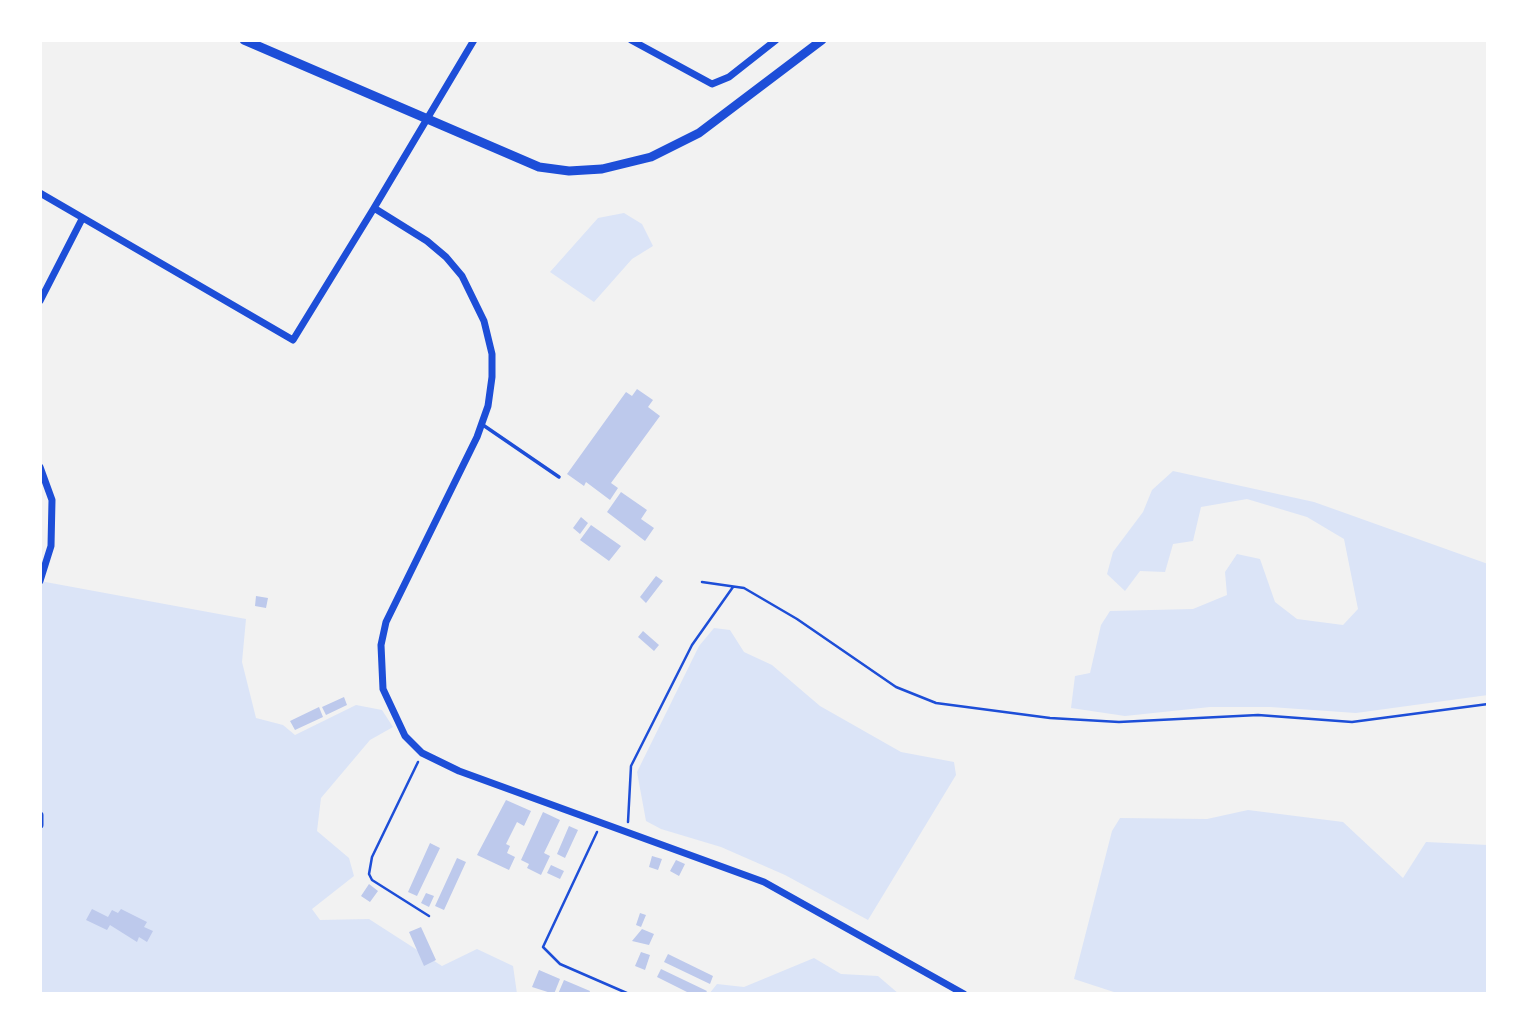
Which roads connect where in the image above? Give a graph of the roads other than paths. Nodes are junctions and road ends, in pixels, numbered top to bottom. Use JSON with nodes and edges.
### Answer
{"nodes":[{"id":1,"x":244,"y":40,"type":"edge"},
{"id":2,"x":474,"y":40,"type":"edge"},
{"id":3,"x":631,"y":40,"type":"edge"},
{"id":4,"x":776,"y":40,"type":"edge"},
{"id":5,"x":822,"y":40,"type":"edge"},
{"id":6,"x":426,"y":117,"type":"junction"},
{"id":7,"x":40,"y":193,"type":"edge"},
{"id":8,"x":374,"y":208,"type":"junction"},
{"id":9,"x":82,"y":219,"type":"junction"},
{"id":10,"x":40,"y":301,"type":"edge"},
{"id":11,"x":481,"y":424,"type":"junction"},
{"id":12,"x":40,"y":467,"type":"edge"},
{"id":13,"x":559,"y":477,"type":"dead end"},
{"id":14,"x":40,"y":582,"type":"edge"},
{"id":15,"x":40,"y":815,"type":"edge"},
{"id":16,"x":40,"y":825,"type":"edge"},
{"id":17,"x":964,"y":994,"type":"edge"}],
"edges":[{"from":1,"to":6,"type":"street"},
{"from":2,"to":6,"type":"street"},
{"from":3,"to":4,"type":"street"},
{"from":5,"to":6,"type":"street"},
{"from":6,"to":8,"type":"street"},
{"from":7,"to":9,"type":"street"},
{"from":8,"to":9,"type":"street"},
{"from":8,"to":11,"type":"street"},
{"from":9,"to":10,"type":"street"},
{"from":11,"to":13,"type":"lane"},
{"from":11,"to":17,"type":"street"},
{"from":12,"to":14,"type":"street"},
{"from":15,"to":16,"type":"street"}]}
